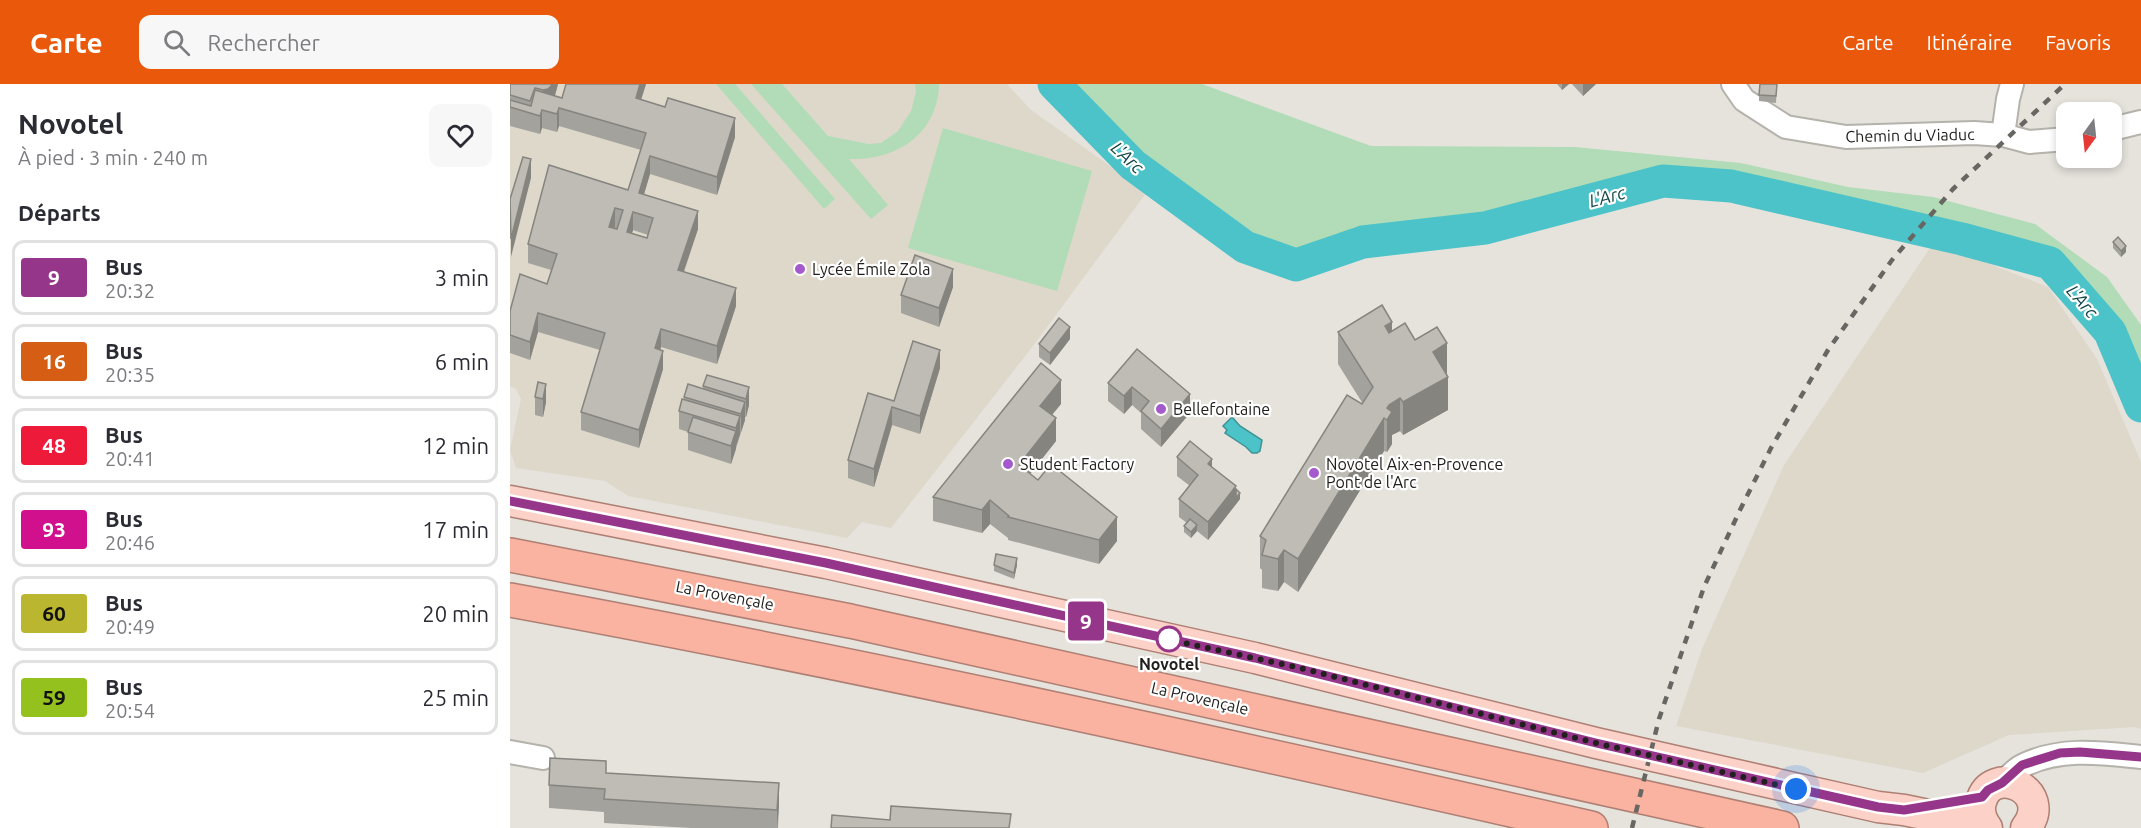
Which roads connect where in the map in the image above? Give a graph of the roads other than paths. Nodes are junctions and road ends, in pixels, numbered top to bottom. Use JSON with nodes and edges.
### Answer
{"nodes":[{"id":1,"x":1733,"y":84,"type":"edge"},
{"id":2,"x":2012,"y":84,"type":"edge"},
{"id":3,"x":2141,"y":123,"type":"edge"},
{"id":4,"x":2122,"y":127,"type":"edge"},
{"id":5,"x":2003,"y":135,"type":"junction"},
{"id":6,"x":2056,"y":140,"type":"edge"},
{"id":7,"x":510,"y":501,"type":"edge"},
{"id":8,"x":510,"y":555,"type":"edge"},
{"id":9,"x":510,"y":600,"type":"edge"},
{"id":10,"x":510,"y":752,"type":"edge"},
{"id":11,"x":2141,"y":757,"type":"edge"},
{"id":12,"x":543,"y":758,"type":"dead end"},
{"id":13,"x":2043,"y":759,"type":"junction"},
{"id":14,"x":1992,"y":790,"type":"junction"},
{"id":15,"x":1904,"y":810,"type":"junction"},
{"id":16,"x":2034,"y":816,"type":"edge"},
{"id":17,"x":1986,"y":827,"type":"edge"},
{"id":18,"x":1591,"y":828,"type":"edge"},
{"id":19,"x":1782,"y":828,"type":"edge"}],
"edges":[{"from":1,"to":5,"type":"street","name":"Chemin du Viaduc"},
{"from":2,"to":5,"type":"street"},
{"from":3,"to":4,"type":"street"},
{"from":5,"to":6,"type":"street","name":"Chemin du Viaduc"},
{"from":7,"to":15,"type":"main road"},
{"from":8,"to":19,"type":"highway","name":"La Provençale"},
{"from":9,"to":18,"type":"highway"},
{"from":10,"to":12,"type":"street"},
{"from":11,"to":13,"type":"street"},
{"from":13,"to":14,"type":"street"},
{"from":13,"to":16,"type":"street"},
{"from":14,"to":15,"type":"main road"},
{"from":14,"to":16,"type":"main road"},
{"from":14,"to":17,"type":"main road"},
{"from":15,"to":17,"type":"main road"}]}
